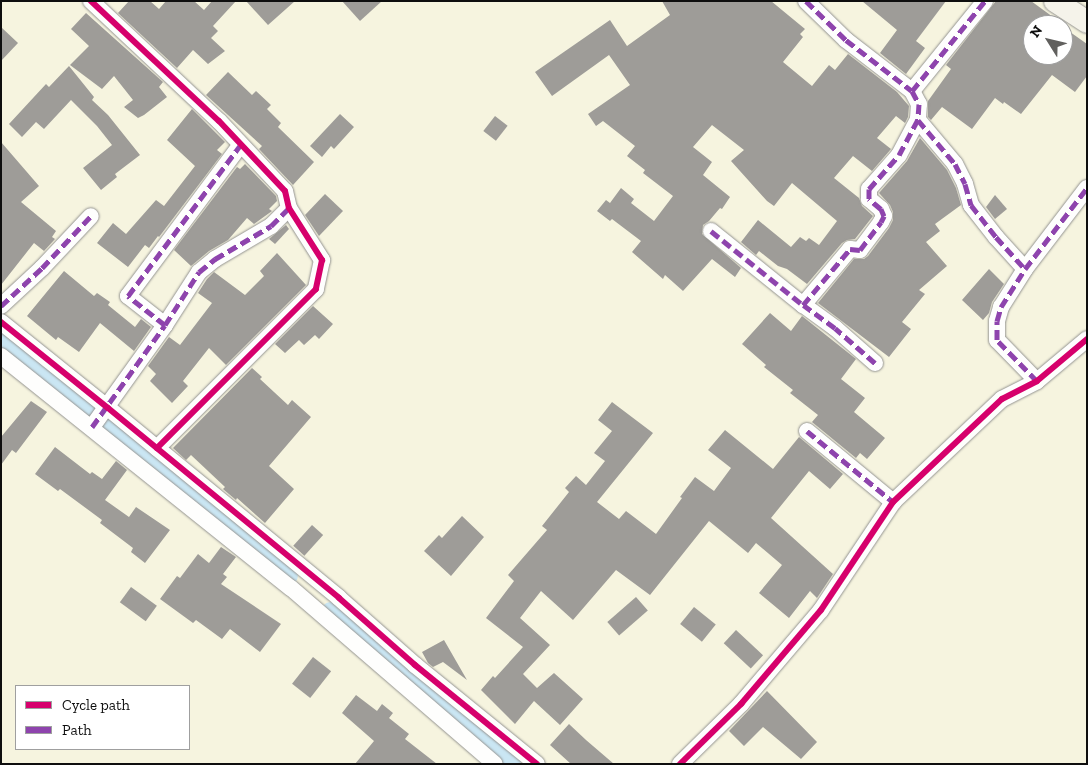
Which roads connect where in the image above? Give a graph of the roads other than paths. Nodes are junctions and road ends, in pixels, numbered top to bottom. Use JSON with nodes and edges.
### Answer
{"nodes":[{"id":1,"x":91,"y":1,"type":"edge"},
{"id":2,"x":806,"y":1,"type":"edge"},
{"id":3,"x":986,"y":1,"type":"edge"},
{"id":4,"x":1055,"y":1,"type":"edge"},
{"id":5,"x":1087,"y":22,"type":"edge"},
{"id":6,"x":912,"y":91,"type":"junction"},
{"id":7,"x":918,"y":120,"type":"junction"},
{"id":8,"x":240,"y":146,"type":"junction"},
{"id":9,"x":1087,"y":188,"type":"edge"},
{"id":10,"x":289,"y":208,"type":"junction"},
{"id":11,"x":91,"y":216,"type":"dead end"},
{"id":12,"x":711,"y":231,"type":"dead end"},
{"id":13,"x":1025,"y":269,"type":"junction"},
{"id":14,"x":803,"y":305,"type":"junction"},
{"id":15,"x":1,"y":306,"type":"edge"},
{"id":16,"x":1,"y":322,"type":"edge"},
{"id":17,"x":165,"y":325,"type":"junction"},
{"id":18,"x":1087,"y":339,"type":"edge"},
{"id":19,"x":1,"y":356,"type":"edge"},
{"id":20,"x":875,"y":363,"type":"dead end"},
{"id":21,"x":1037,"y":381,"type":"junction"},
{"id":22,"x":100,"y":418,"type":"junction"},
{"id":23,"x":807,"y":431,"type":"dead end"},
{"id":24,"x":157,"y":448,"type":"junction"},
{"id":25,"x":893,"y":502,"type":"junction"},
{"id":26,"x":496,"y":764,"type":"edge"},
{"id":27,"x":537,"y":764,"type":"edge"},
{"id":28,"x":680,"y":764,"type":"edge"}],
"edges":[{"from":1,"to":8,"type":"street"},
{"from":2,"to":6,"type":"street"},
{"from":3,"to":6,"type":"street"},
{"from":4,"to":5,"type":"street"},
{"from":6,"to":7,"type":"street"},
{"from":7,"to":13,"type":"street"},
{"from":7,"to":14,"type":"street"},
{"from":8,"to":10,"type":"street"},
{"from":8,"to":17,"type":"street"},
{"from":9,"to":13,"type":"street"},
{"from":10,"to":17,"type":"street"},
{"from":10,"to":24,"type":"street"},
{"from":11,"to":15,"type":"street"},
{"from":12,"to":14,"type":"street"},
{"from":13,"to":21,"type":"street"},
{"from":14,"to":20,"type":"street"},
{"from":16,"to":22,"type":"street"},
{"from":17,"to":22,"type":"street"},
{"from":18,"to":21,"type":"street"},
{"from":19,"to":22,"type":"street"},
{"from":21,"to":25,"type":"street"},
{"from":22,"to":24,"type":"street"},
{"from":22,"to":26,"type":"street"},
{"from":23,"to":25,"type":"street"},
{"from":24,"to":27,"type":"street"},
{"from":25,"to":28,"type":"street"}]}
